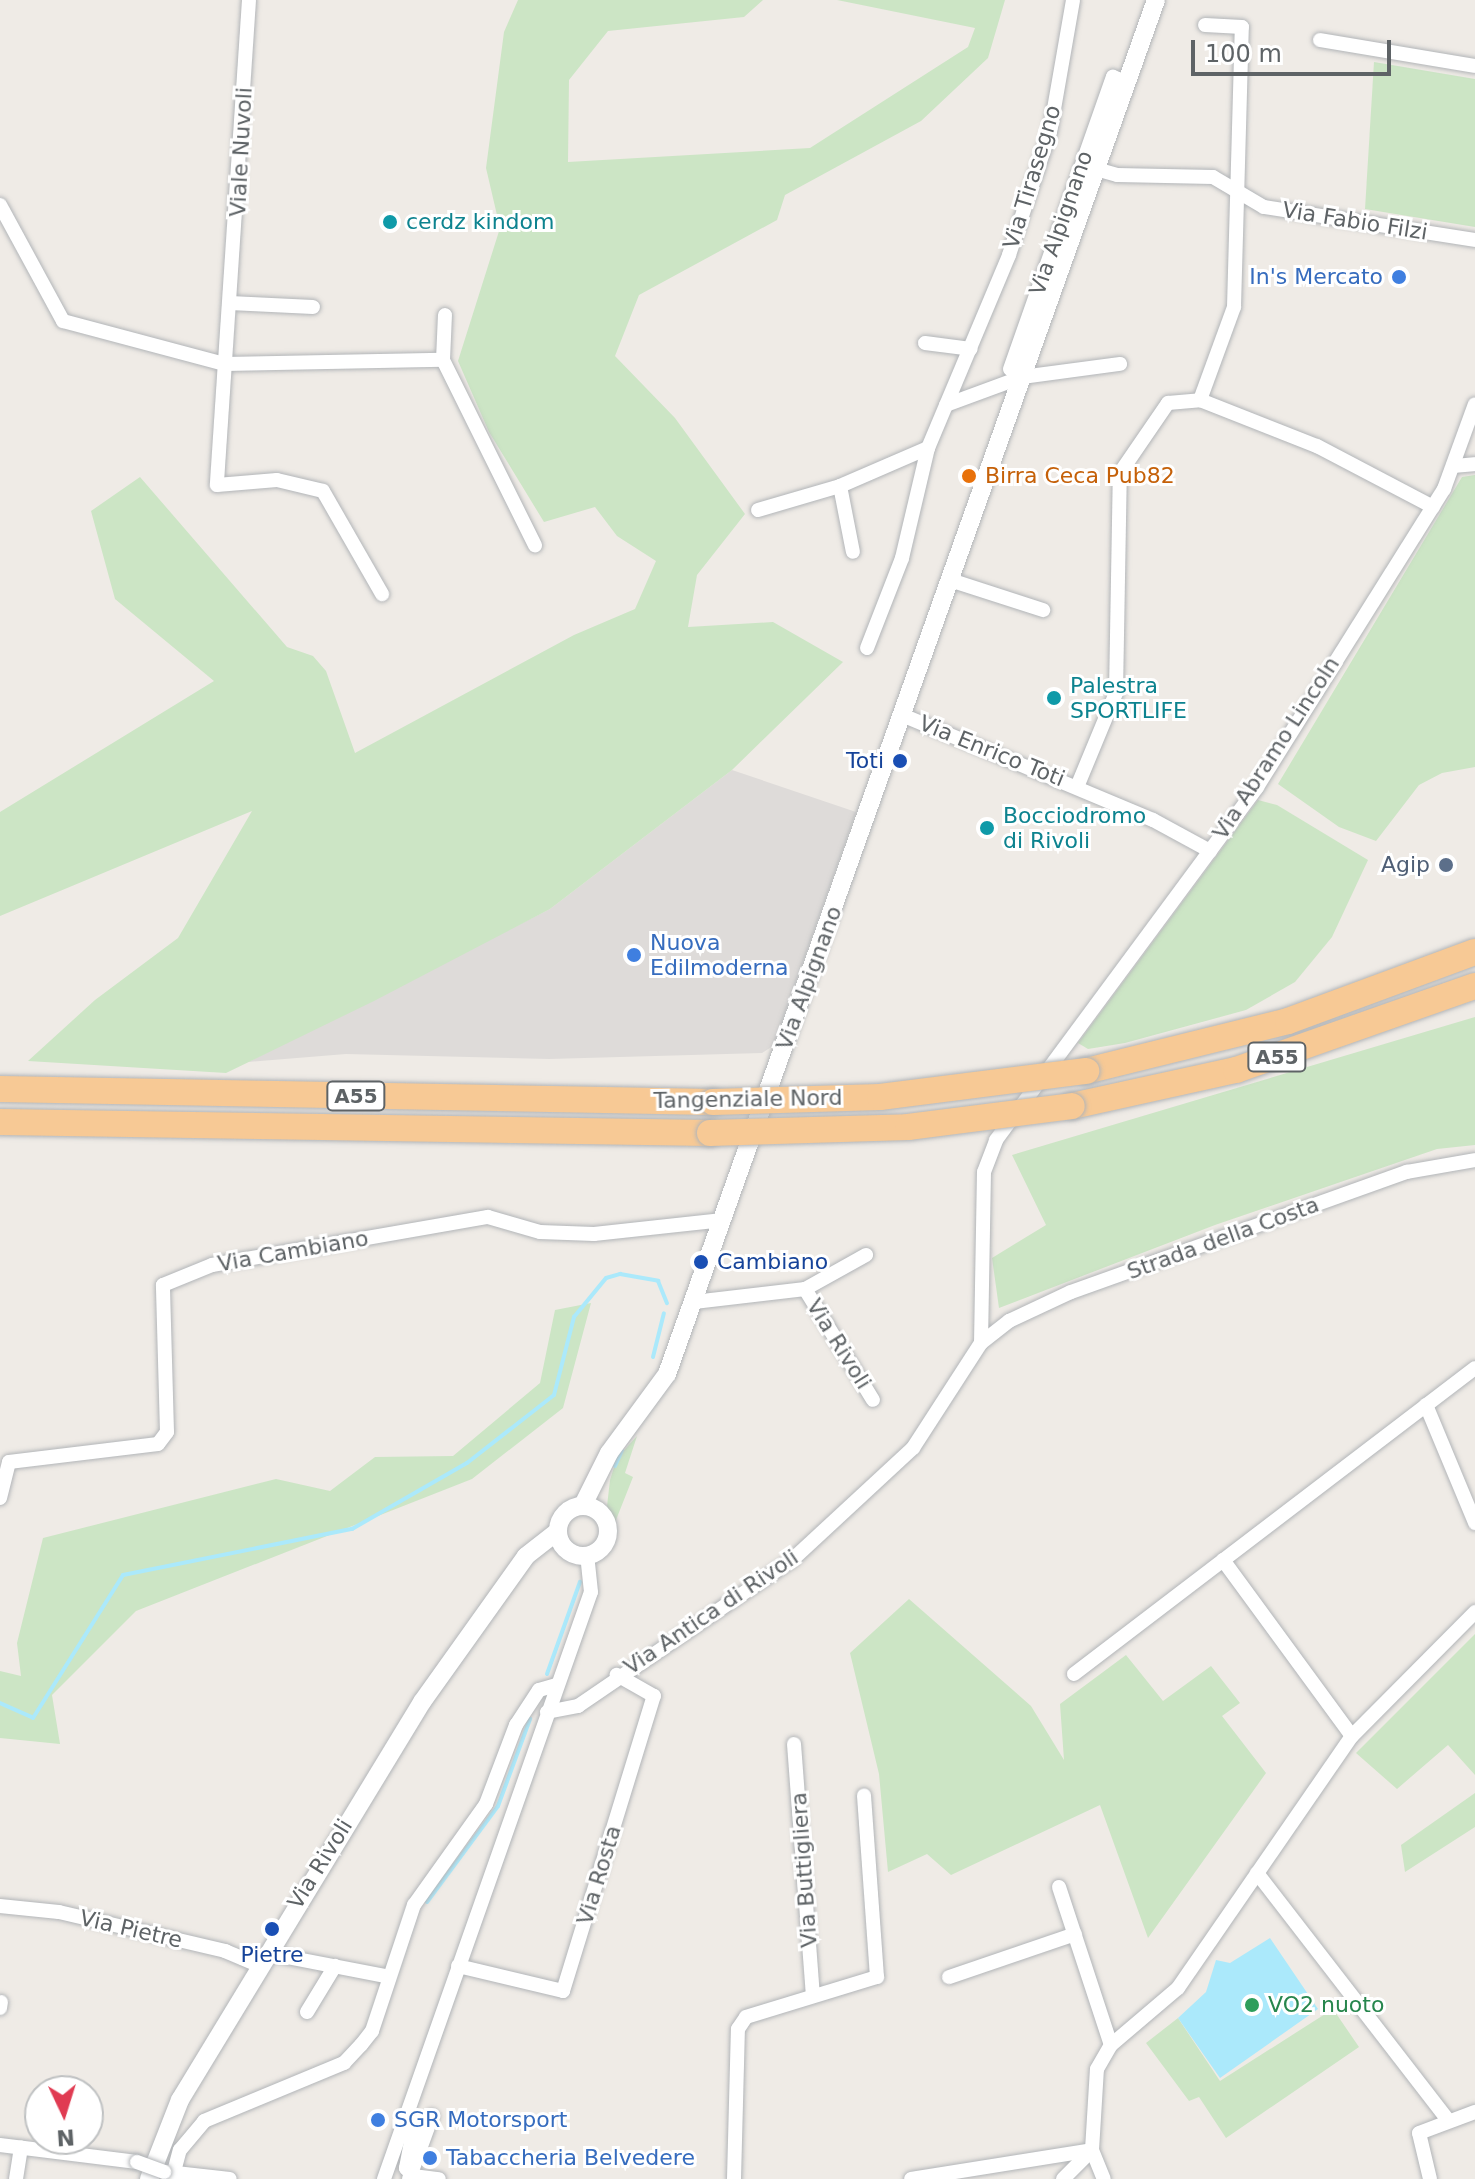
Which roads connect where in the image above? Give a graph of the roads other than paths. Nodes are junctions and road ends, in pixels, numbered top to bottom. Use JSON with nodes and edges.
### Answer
{"nodes":[{"id":1,"x":249,"y":0,"type":"edge"},
{"id":2,"x":1073,"y":0,"type":"edge"},
{"id":3,"x":1156,"y":0,"type":"edge"},
{"id":4,"x":1205,"y":25,"type":"dead end"},
{"id":5,"x":1320,"y":40,"type":"dead end"},
{"id":6,"x":1475,"y":66,"type":"edge"},
{"id":7,"x":1127,"y":82,"type":"junction"},
{"id":8,"x":1096,"y":169,"type":"junction"},
{"id":9,"x":1238,"y":192,"type":"junction"},
{"id":10,"x":0,"y":205,"type":"edge"},
{"id":11,"x":1475,"y":240,"type":"edge"},
{"id":12,"x":230,"y":303,"type":"junction"},
{"id":13,"x":313,"y":307,"type":"dead end"},
{"id":14,"x":445,"y":315,"type":"dead end"},
{"id":15,"x":925,"y":343,"type":"dead end"},
{"id":16,"x":971,"y":349,"type":"junction"},
{"id":17,"x":443,"y":360,"type":"junction"},
{"id":18,"x":225,"y":364,"type":"junction"},
{"id":19,"x":1120,"y":364,"type":"dead end"},
{"id":20,"x":1022,"y":377,"type":"junction"},
{"id":21,"x":1200,"y":400,"type":"junction"},
{"id":22,"x":1475,"y":404,"type":"edge"},
{"id":23,"x":946,"y":405,"type":"junction"},
{"id":24,"x":928,"y":448,"type":"junction"},
{"id":25,"x":1475,"y":464,"type":"edge"},
{"id":26,"x":1454,"y":466,"type":"junction"},
{"id":27,"x":840,"y":486,"type":"junction"},
{"id":28,"x":1433,"y":507,"type":"junction"},
{"id":29,"x":758,"y":510,"type":"dead end"},
{"id":30,"x":535,"y":545,"type":"dead end"},
{"id":31,"x":853,"y":552,"type":"dead end"},
{"id":32,"x":950,"y":580,"type":"junction"},
{"id":33,"x":382,"y":594,"type":"dead end"},
{"id":34,"x":1043,"y":610,"type":"dead end"},
{"id":35,"x":867,"y":648,"type":"dead end"},
{"id":36,"x":902,"y":715,"type":"junction"},
{"id":37,"x":1077,"y":787,"type":"junction"},
{"id":38,"x":1210,"y":851,"type":"junction"},
{"id":39,"x":1475,"y":952,"type":"edge"},
{"id":40,"x":1475,"y":986,"type":"edge"},
{"id":41,"x":0,"y":1089,"type":"edge"},
{"id":42,"x":0,"y":1122,"type":"edge"},
{"id":43,"x":1475,"y":1160,"type":"edge"},
{"id":44,"x":722,"y":1220,"type":"junction"},
{"id":45,"x":866,"y":1255,"type":"dead end"},
{"id":46,"x":805,"y":1289,"type":"junction"},
{"id":47,"x":694,"y":1302,"type":"junction"},
{"id":48,"x":981,"y":1343,"type":"junction"},
{"id":49,"x":1475,"y":1368,"type":"edge"},
{"id":50,"x":667,"y":1374,"type":"joint"},
{"id":51,"x":873,"y":1400,"type":"dead end"},
{"id":52,"x":1426,"y":1405,"type":"junction"},
{"id":53,"x":0,"y":1498,"type":"edge"},
{"id":54,"x":591,"y":1508,"type":"junction"},
{"id":55,"x":1475,"y":1523,"type":"edge"},
{"id":56,"x":557,"y":1532,"type":"junction"},
{"id":57,"x":578,"y":1555,"type":"junction"},
{"id":58,"x":1223,"y":1560,"type":"junction"},
{"id":59,"x":521,"y":1566,"type":"junction"},
{"id":60,"x":1475,"y":1612,"type":"edge"},
{"id":61,"x":1074,"y":1674,"type":"dead end"},
{"id":62,"x":617,"y":1675,"type":"junction"},
{"id":63,"x":557,"y":1685,"type":"junction"},
{"id":64,"x":547,"y":1712,"type":"junction"},
{"id":65,"x":1352,"y":1736,"type":"junction"},
{"id":66,"x":794,"y":1744,"type":"dead end"},
{"id":67,"x":864,"y":1795,"type":"dead end"},
{"id":68,"x":1257,"y":1873,"type":"junction"},
{"id":69,"x":1059,"y":1887,"type":"dead end"},
{"id":70,"x":0,"y":1906,"type":"edge"},
{"id":71,"x":1075,"y":1934,"type":"junction"},
{"id":72,"x":262,"y":1959,"type":"junction"},
{"id":73,"x":335,"y":1966,"type":"junction"},
{"id":74,"x":458,"y":1966,"type":"junction"},
{"id":75,"x":386,"y":1976,"type":"junction"},
{"id":76,"x":949,"y":1977,"type":"dead end"},
{"id":77,"x":813,"y":1995,"type":"junction"},
{"id":78,"x":1,"y":2002,"type":"edge"},
{"id":79,"x":0,"y":2008,"type":"edge"},
{"id":80,"x":307,"y":2012,"type":"dead end"},
{"id":81,"x":1111,"y":2045,"type":"junction"},
{"id":82,"x":408,"y":2112,"type":"junction"},
{"id":83,"x":1475,"y":2112,"type":"edge"},
{"id":84,"x":432,"y":2116,"type":"dead end"},
{"id":85,"x":1448,"y":2120,"type":"junction"},
{"id":86,"x":0,"y":2145,"type":"edge"},
{"id":87,"x":21,"y":2147,"type":"junction"},
{"id":88,"x":1092,"y":2150,"type":"junction"},
{"id":89,"x":165,"y":2176,"type":"edge"},
{"id":90,"x":411,"y":2177,"type":"edge"},
{"id":91,"x":16,"y":2179,"type":"edge"},
{"id":92,"x":230,"y":2179,"type":"edge"},
{"id":93,"x":384,"y":2179,"type":"edge"},
{"id":94,"x":439,"y":2179,"type":"edge"},
{"id":95,"x":734,"y":2179,"type":"edge"},
{"id":96,"x":911,"y":2179,"type":"edge"},
{"id":97,"x":1063,"y":2179,"type":"edge"},
{"id":98,"x":1104,"y":2179,"type":"edge"},
{"id":99,"x":1430,"y":2179,"type":"edge"}],
"edges":[{"from":1,"to":12,"type":"street","name":"Viale Nuvoli"},
{"from":2,"to":16,"type":"street","name":"Via Tirasegno"},
{"from":3,"to":7,"type":"street","name":"Via Alpignano"},
{"from":4,"to":9,"type":"street"},
{"from":5,"to":6,"type":"street"},
{"from":7,"to":8,"type":"street","name":"Via Alpignano"},
{"from":7,"to":20,"type":"street","name":"Via Alpignano"},
{"from":8,"to":9,"type":"street","name":"Via Fabio Filzi"},
{"from":8,"to":20,"type":"street","name":"Via Alpignano"},
{"from":9,"to":11,"type":"street","name":"Via Fabio Filzi"},
{"from":9,"to":21,"type":"street"},
{"from":10,"to":18,"type":"street"},
{"from":12,"to":13,"type":"street"},
{"from":12,"to":18,"type":"street","name":"Viale Nuvoli"},
{"from":14,"to":17,"type":"street"},
{"from":15,"to":16,"type":"street"},
{"from":16,"to":23,"type":"street","name":"Via Tirasegno"},
{"from":17,"to":18,"type":"street"},
{"from":17,"to":30,"type":"street"},
{"from":18,"to":33,"type":"street","name":"Viale Nuvoli"},
{"from":19,"to":20,"type":"street"},
{"from":20,"to":23,"type":"street"},
{"from":20,"to":32,"type":"street","name":"Via Alpignano"},
{"from":21,"to":28,"type":"street"},
{"from":21,"to":37,"type":"street"},
{"from":22,"to":26,"type":"street","name":"Via Abramo Lincoln"},
{"from":23,"to":24,"type":"street","name":"Via Tirasegno"},
{"from":24,"to":27,"type":"street"},
{"from":24,"to":35,"type":"street","name":"Via Tirasegno"},
{"from":25,"to":26,"type":"street"},
{"from":26,"to":28,"type":"street","name":"Via Abramo Lincoln"},
{"from":27,"to":29,"type":"street"},
{"from":27,"to":31,"type":"street"},
{"from":28,"to":38,"type":"street","name":"Via Abramo Lincoln"},
{"from":32,"to":34,"type":"street"},
{"from":32,"to":36,"type":"street","name":"Via Alpignano"},
{"from":36,"to":37,"type":"street","name":"Via Enrico Toti"},
{"from":36,"to":44,"type":"street","name":"Via Alpignano"},
{"from":37,"to":38,"type":"street","name":"Via Enrico Toti"},
{"from":38,"to":48,"type":"street","name":"Via Abramo Lincoln"},
{"from":39,"to":41,"type":"highway","name":"Tangenziale Nord","number":"A55","bridge":true},
{"from":40,"to":42,"type":"highway","name":"Tangenziale Nord","number":"A55","bridge":true},
{"from":43,"to":48,"type":"street","name":"Strada della Costa"},
{"from":44,"to":47,"type":"street","name":"Via Alpignano"},
{"from":44,"to":53,"type":"street","name":"Via Cambiano"},
{"from":45,"to":46,"type":"street","name":"Via Rivoli"},
{"from":46,"to":47,"type":"street","name":"Via Rivoli"},
{"from":46,"to":51,"type":"street","name":"Via Rivoli"},
{"from":47,"to":50,"type":"street","name":"Via Alpignano"},
{"from":48,"to":62,"type":"street","name":"Via Antica di Rivoli"},
{"from":49,"to":52,"type":"street"},
{"from":50,"to":54,"type":"street","name":"Via Rivoli"},
{"from":52,"to":55,"type":"street"},
{"from":52,"to":58,"type":"street"},
{"from":54,"to":56,"type":"street","name":"Via Rivoli"},
{"from":54,"to":57,"type":"street"},
{"from":56,"to":57,"type":"street"},
{"from":56,"to":59,"type":"street","name":"Via Rivoli"},
{"from":57,"to":59,"type":"street"},
{"from":57,"to":63,"type":"street"},
{"from":58,"to":61,"type":"street"},
{"from":58,"to":65,"type":"street"},
{"from":59,"to":72,"type":"street","name":"Via Rivoli"},
{"from":60,"to":65,"type":"street"},
{"from":62,"to":64,"type":"street","name":"Via Antica di Rivoli"},
{"from":62,"to":74,"type":"street","name":"Via Rosta"},
{"from":63,"to":64,"type":"street"},
{"from":63,"to":75,"type":"street"},
{"from":64,"to":74,"type":"street"},
{"from":65,"to":68,"type":"street"},
{"from":66,"to":77,"type":"street","name":"Via Buttigliera"},
{"from":67,"to":77,"type":"street"},
{"from":68,"to":81,"type":"street"},
{"from":68,"to":85,"type":"street"},
{"from":69,"to":71,"type":"street"},
{"from":70,"to":72,"type":"street","name":"Via Pietre"},
{"from":71,"to":76,"type":"street"},
{"from":71,"to":81,"type":"street"},
{"from":72,"to":73,"type":"street"},
{"from":72,"to":89,"type":"street","name":"Via Rivoli"},
{"from":73,"to":75,"type":"street"},
{"from":73,"to":80,"type":"street"},
{"from":74,"to":82,"type":"street"},
{"from":75,"to":89,"type":"street"},
{"from":77,"to":95,"type":"street"},
{"from":78,"to":79,"type":"street"},
{"from":81,"to":88,"type":"street"},
{"from":82,"to":90,"type":"street"},
{"from":82,"to":93,"type":"street"},
{"from":83,"to":85,"type":"street"},
{"from":84,"to":90,"type":"street"},
{"from":85,"to":99,"type":"street"},
{"from":86,"to":87,"type":"street"},
{"from":87,"to":89,"type":"street","bridge":true},
{"from":87,"to":91,"type":"street"},
{"from":88,"to":96,"type":"street"},
{"from":88,"to":97,"type":"street"},
{"from":88,"to":98,"type":"street"},
{"from":89,"to":92,"type":"street"},
{"from":90,"to":94,"type":"street"}]}
